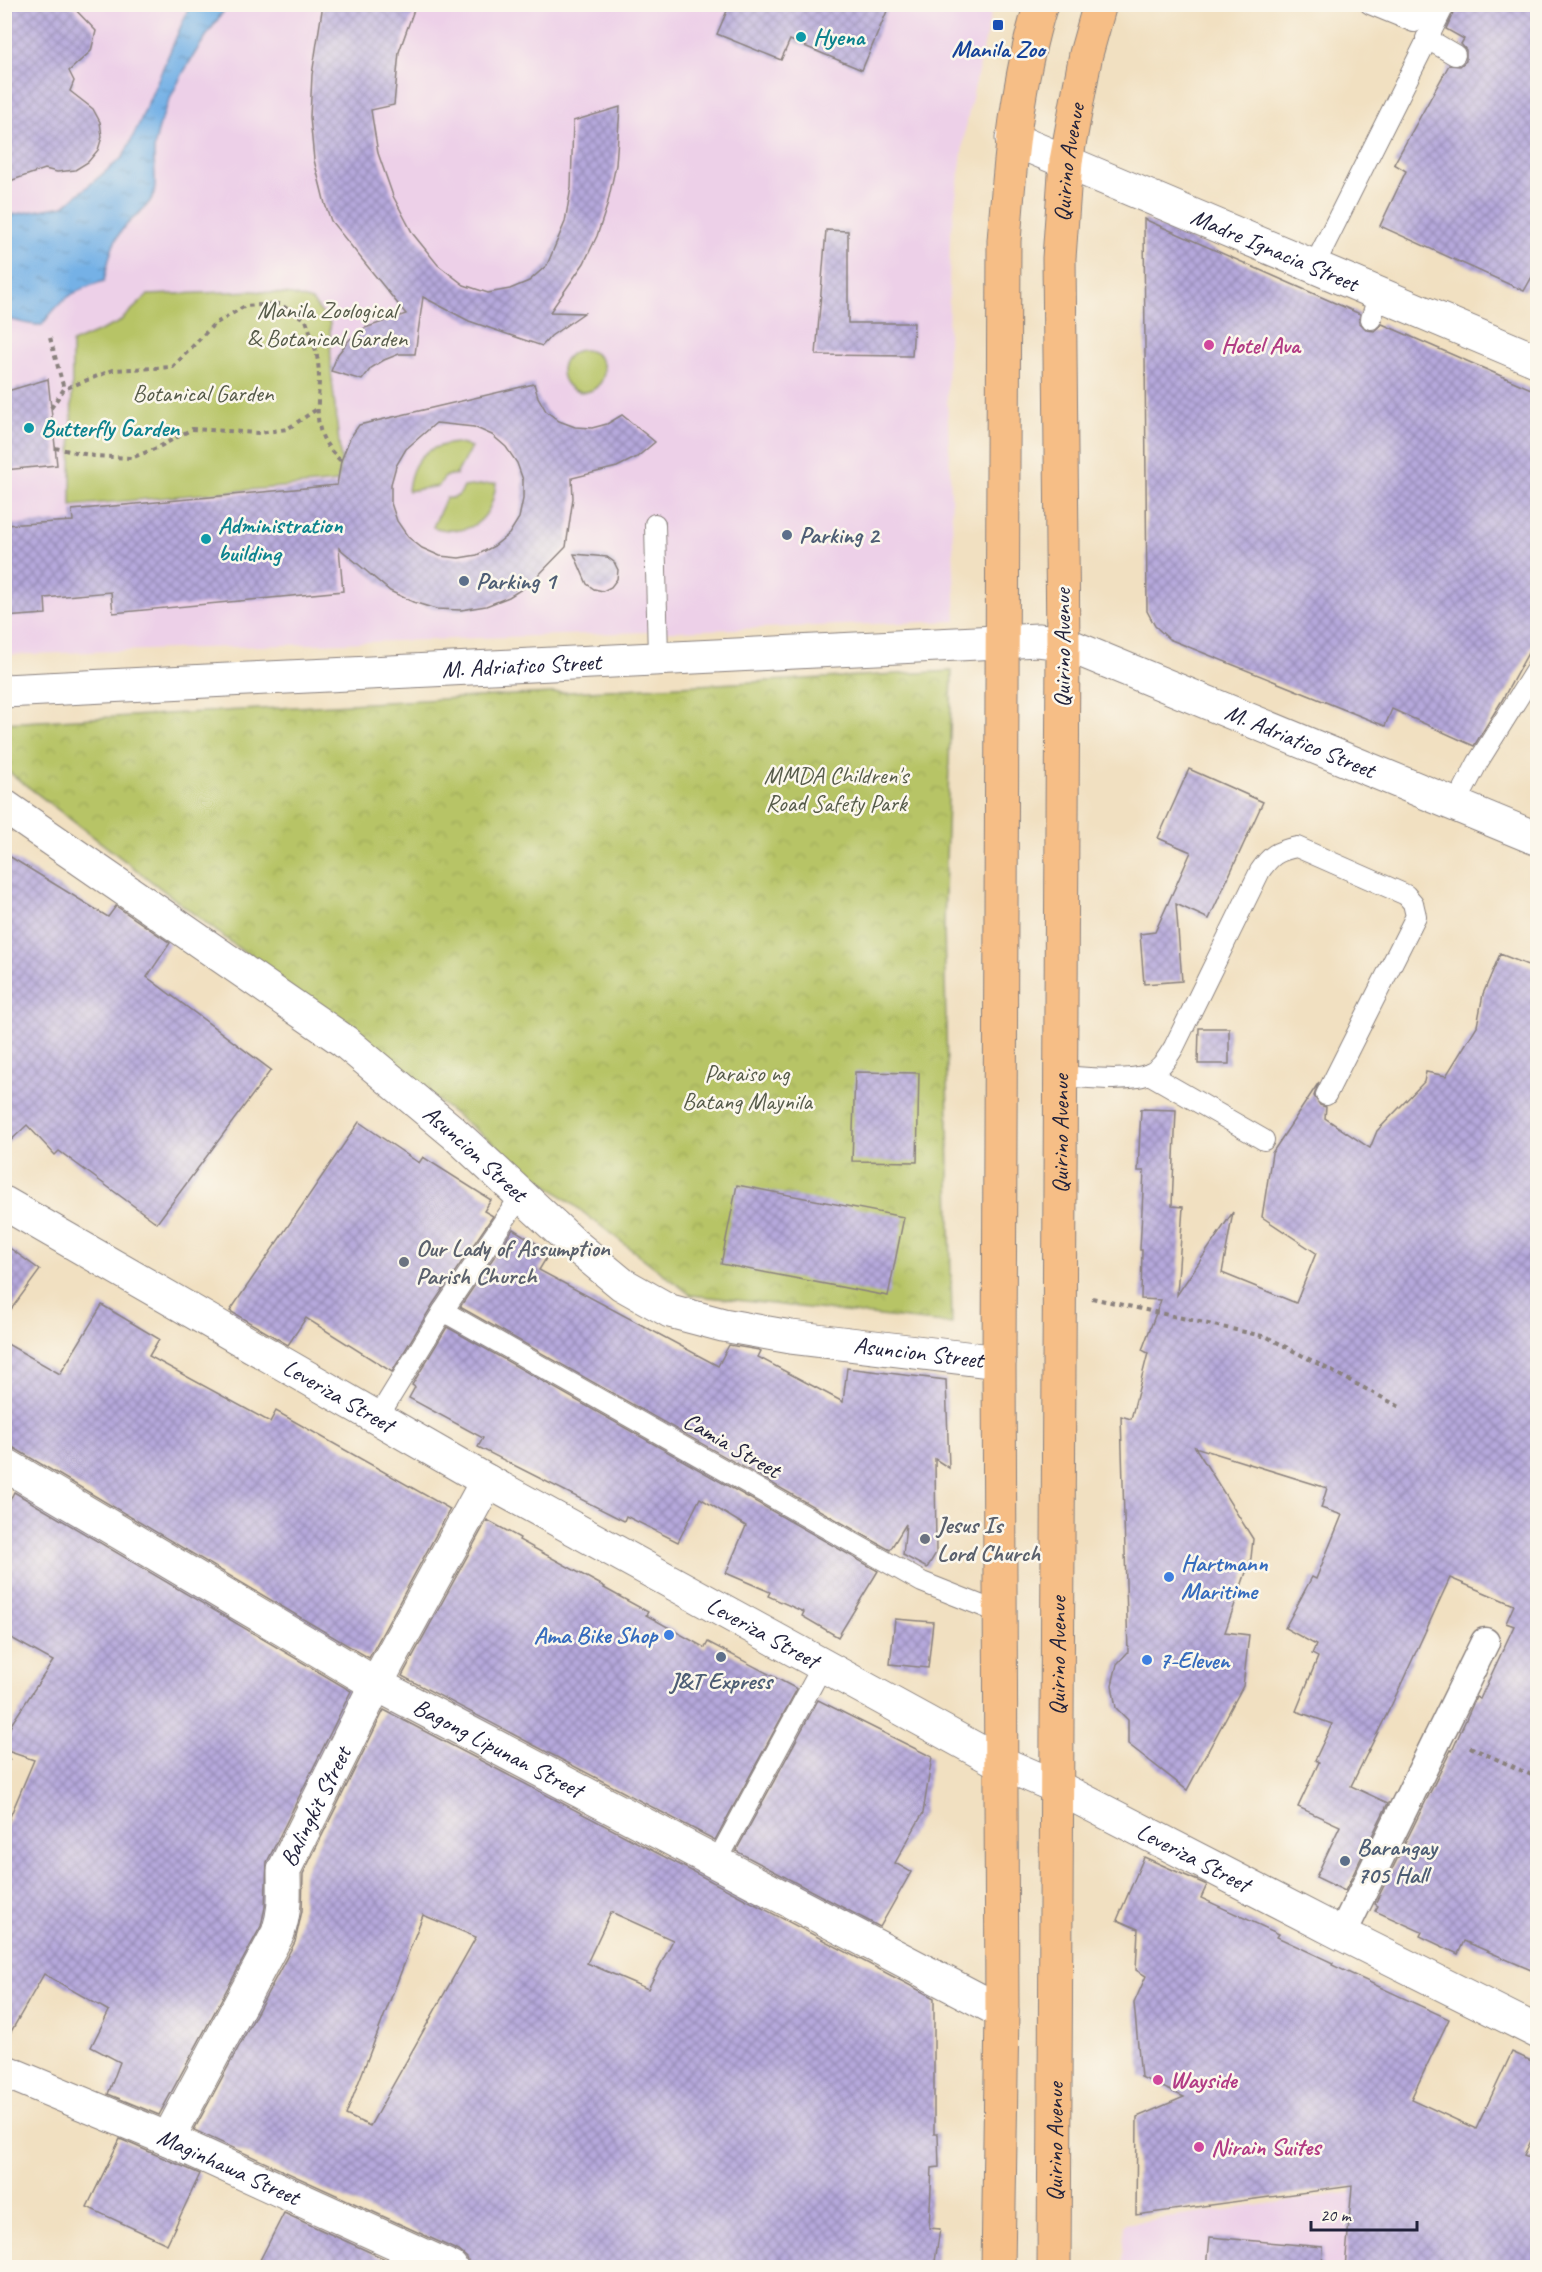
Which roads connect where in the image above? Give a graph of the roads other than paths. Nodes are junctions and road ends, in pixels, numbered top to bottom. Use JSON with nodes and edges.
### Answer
{"nodes":[{"id":1,"x":1041,"y":4,"type":"edge"},
{"id":2,"x":1100,"y":4,"type":"edge"},
{"id":3,"x":1370,"y":4,"type":"edge"},
{"id":4,"x":1430,"y":4,"type":"edge"},
{"id":5,"x":1445,"y":4,"type":"edge"},
{"id":6,"x":1426,"y":38,"type":"junction"},
{"id":7,"x":1455,"y":55,"type":"dead end"},
{"id":8,"x":1012,"y":139,"type":"junction"},
{"id":9,"x":1066,"y":161,"type":"junction"},
{"id":10,"x":1314,"y":266,"type":"junction"},
{"id":11,"x":1538,"y":361,"type":"edge"},
{"id":12,"x":655,"y":524,"type":"dead end"},
{"id":13,"x":1003,"y":640,"type":"junction"},
{"id":14,"x":1050,"y":641,"type":"junction"},
{"id":15,"x":658,"y":659,"type":"junction"},
{"id":16,"x":1538,"y":666,"type":"edge"},
{"id":17,"x":4,"y":691,"type":"edge"},
{"id":18,"x":1456,"y":804,"type":"junction"},
{"id":19,"x":4,"y":806,"type":"edge"},
{"id":20,"x":1538,"y":839,"type":"edge"},
{"id":21,"x":1149,"y":1074,"type":"junction"},
{"id":22,"x":1060,"y":1076,"type":"junction"},
{"id":23,"x":1326,"y":1095,"type":"dead end"},
{"id":24,"x":1264,"y":1140,"type":"dead end"},
{"id":25,"x":522,"y":1194,"type":"junction"},
{"id":26,"x":4,"y":1203,"type":"edge"},
{"id":27,"x":443,"y":1311,"type":"junction"},
{"id":28,"x":999,"y":1362,"type":"junction"},
{"id":29,"x":378,"y":1417,"type":"junction"},
{"id":30,"x":7,"y":1471,"type":"edge"},
{"id":31,"x":487,"y":1481,"type":"junction"},
{"id":32,"x":1000,"y":1613,"type":"junction"},
{"id":33,"x":1485,"y":1642,"type":"dead end"},
{"id":34,"x":823,"y":1665,"type":"junction"},
{"id":35,"x":376,"y":1684,"type":"junction"},
{"id":36,"x":999,"y":1762,"type":"junction"},
{"id":37,"x":1057,"y":1787,"type":"junction"},
{"id":38,"x":723,"y":1851,"type":"dead end"},
{"id":39,"x":1342,"y":1934,"type":"junction"},
{"id":40,"x":1002,"y":2012,"type":"junction"},
{"id":41,"x":1538,"y":2032,"type":"edge"},
{"id":42,"x":4,"y":2071,"type":"edge"},
{"id":43,"x":168,"y":2139,"type":"junction"},
{"id":44,"x":404,"y":2258,"type":"edge"},
{"id":45,"x":451,"y":2268,"type":"edge"},
{"id":46,"x":998,"y":2268,"type":"edge"},
{"id":47,"x":1054,"y":2268,"type":"edge"}],
"edges":[{"from":1,"to":8,"type":"main road"},
{"from":2,"to":9,"type":"main road","name":"Quirino Avenue"},
{"from":3,"to":4,"type":"lane"},
{"from":5,"to":6,"type":"lane"},
{"from":6,"to":7,"type":"lane"},
{"from":6,"to":10,"type":"lane"},
{"from":8,"to":9,"type":"street","name":"Madre Ignacia Street"},
{"from":8,"to":13,"type":"main road"},
{"from":9,"to":10,"type":"street","name":"Madre Ignacia Street"},
{"from":9,"to":14,"type":"main road","name":"Quirino Avenue"},
{"from":10,"to":11,"type":"street","name":"Madre Ignacia Street"},
{"from":12,"to":15,"type":"lane"},
{"from":13,"to":14,"type":"street","name":"M. Adriatico Street"},
{"from":13,"to":15,"type":"street","name":"M. Adriatico Street"},
{"from":13,"to":28,"type":"main road"},
{"from":14,"to":18,"type":"street","name":"M. Adriatico Street"},
{"from":14,"to":22,"type":"main road","name":"Quirino Avenue"},
{"from":15,"to":17,"type":"street","name":"M. Adriatico Street"},
{"from":16,"to":18,"type":"lane"},
{"from":18,"to":20,"type":"street","name":"M. Adriatico Street"},
{"from":19,"to":25,"type":"street","name":"Asuncion Street"},
{"from":21,"to":22,"type":"lane"},
{"from":21,"to":23,"type":"lane"},
{"from":21,"to":24,"type":"lane"},
{"from":22,"to":37,"type":"main road","name":"Quirino Avenue"},
{"from":25,"to":27,"type":"lane"},
{"from":25,"to":28,"type":"street","name":"Asuncion Street"},
{"from":26,"to":29,"type":"street","name":"Leveriza Street"},
{"from":27,"to":29,"type":"lane"},
{"from":27,"to":32,"type":"lane","name":"Camia Street"},
{"from":28,"to":32,"type":"main road"},
{"from":29,"to":31,"type":"street","name":"Leveriza Street"},
{"from":30,"to":35,"type":"street","name":"Bagong Lipunan Street"},
{"from":31,"to":34,"type":"street","name":"Leveriza Street"},
{"from":31,"to":35,"type":"street","name":"Balingkit Street"},
{"from":32,"to":36,"type":"main road"},
{"from":33,"to":39,"type":"street"},
{"from":34,"to":36,"type":"street","name":"Leveriza Street"},
{"from":34,"to":38,"type":"lane"},
{"from":35,"to":40,"type":"street","name":"Bagong Lipunan Street"},
{"from":35,"to":43,"type":"street","name":"Balingkit Street"},
{"from":36,"to":37,"type":"street","name":"Leveriza Street"},
{"from":36,"to":40,"type":"main road"},
{"from":37,"to":39,"type":"street","name":"Leveriza Street"},
{"from":37,"to":47,"type":"main road","name":"Quirino Avenue"},
{"from":39,"to":41,"type":"street","name":"Leveriza Street"},
{"from":40,"to":46,"type":"main road"},
{"from":42,"to":43,"type":"street","name":"Maginhawa Street"},
{"from":43,"to":44,"type":"street","name":"Maginhawa Street"},
{"from":44,"to":45,"type":"street","name":"Maginhawa Street"}]}
